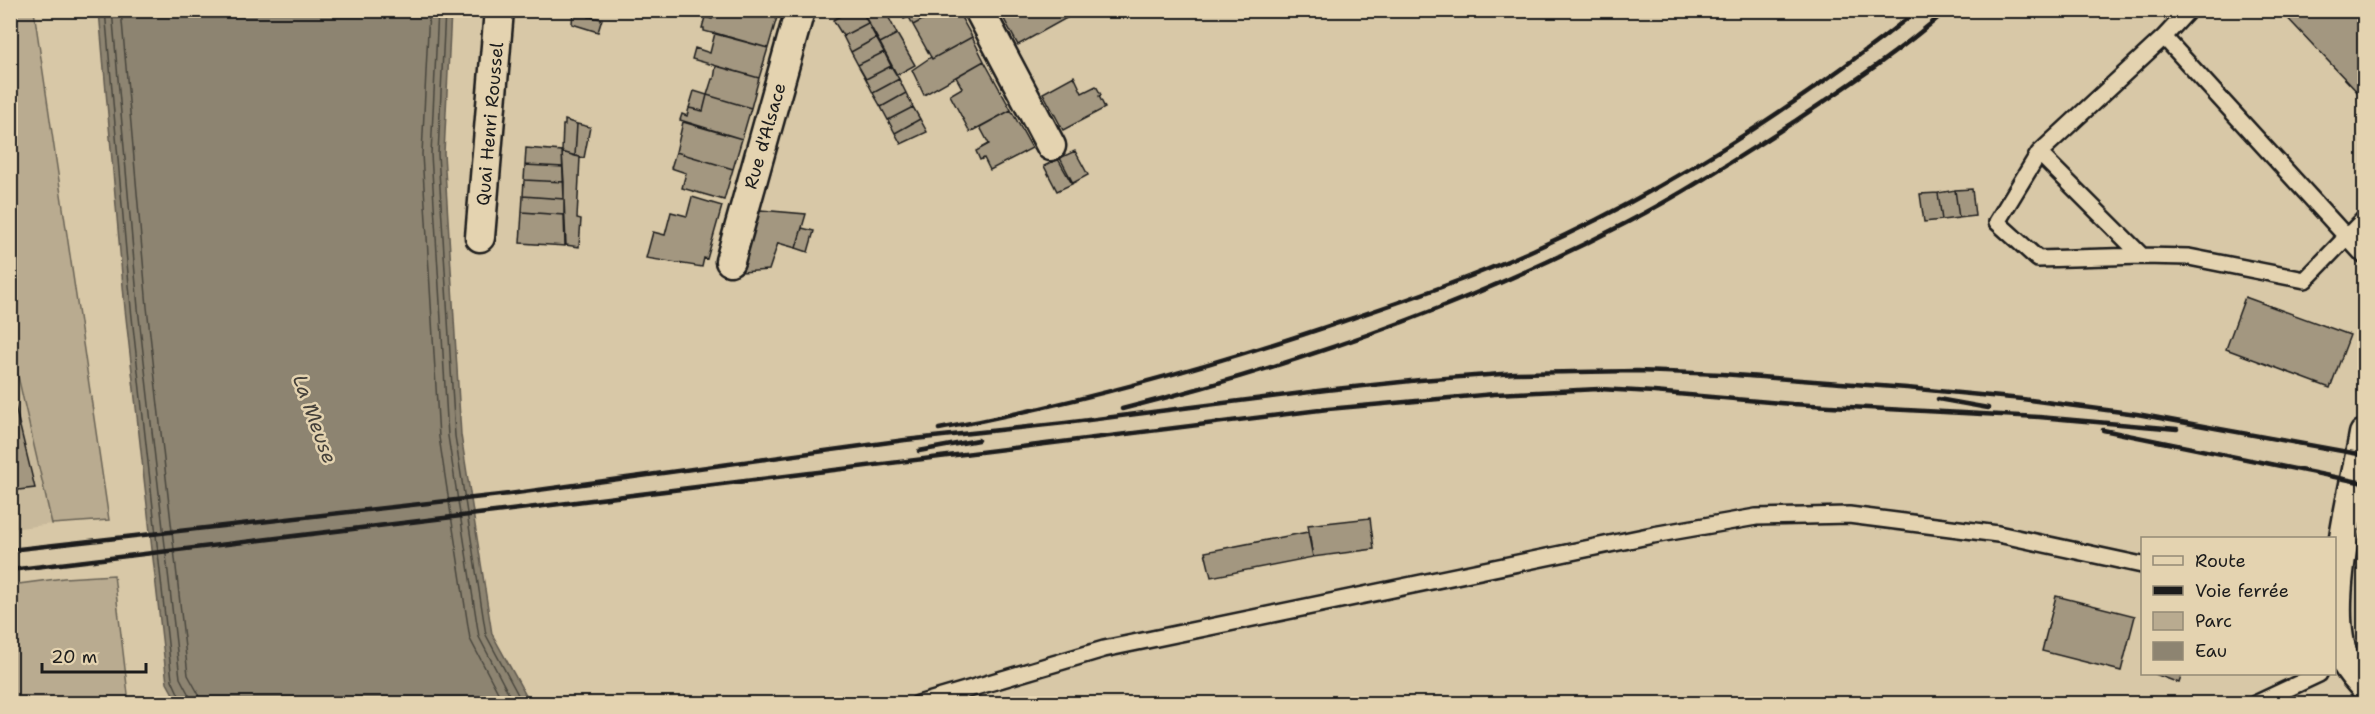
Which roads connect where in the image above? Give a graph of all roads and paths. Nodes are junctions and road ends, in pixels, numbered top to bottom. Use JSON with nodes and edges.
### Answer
{"nodes":[{"id":1,"x":499,"y":10,"type":"edge"},
{"id":2,"x":800,"y":10,"type":"edge"},
{"id":3,"x":979,"y":10,"type":"edge"},
{"id":4,"x":2189,"y":10,"type":"edge"},
{"id":5,"x":2164,"y":37,"type":"junction"},
{"id":6,"x":1051,"y":146,"type":"dead end"},
{"id":7,"x":2039,"y":153,"type":"junction"},
{"id":8,"x":2364,"y":219,"type":"edge"},
{"id":9,"x":2346,"y":236,"type":"junction"},
{"id":10,"x":480,"y":237,"type":"dead end"},
{"id":11,"x":2142,"y":256,"type":"junction"},
{"id":12,"x":2364,"y":256,"type":"edge"},
{"id":13,"x":730,"y":261,"type":"dead end"},
{"id":14,"x":2364,"y":434,"type":"edge"},
{"id":15,"x":2141,"y":565,"type":"edge"},
{"id":16,"x":2338,"y":652,"type":"edge"},
{"id":17,"x":2317,"y":675,"type":"edge"},
{"id":18,"x":2364,"y":686,"type":"edge"},
{"id":19,"x":918,"y":704,"type":"edge"},
{"id":20,"x":2255,"y":704,"type":"edge"}],
"edges":[{"from":1,"to":10,"type":"street","name":"Quai Henri Roussel"},
{"from":2,"to":13,"type":"street","name":"Rue d'Alsace"},
{"from":3,"to":6,"type":"street"},
{"from":4,"to":5,"type":"lane"},
{"from":5,"to":7,"type":"lane"},
{"from":5,"to":9,"type":"lane"},
{"from":7,"to":11,"type":"lane"},
{"from":7,"to":11,"type":"lane"},
{"from":8,"to":9,"type":"lane"},
{"from":9,"to":11,"type":"lane"},
{"from":9,"to":12,"type":"lane"},
{"from":14,"to":16,"type":"street"},
{"from":15,"to":19,"type":"lane"},
{"from":16,"to":18,"type":"street"},
{"from":17,"to":20,"type":"lane"}]}
